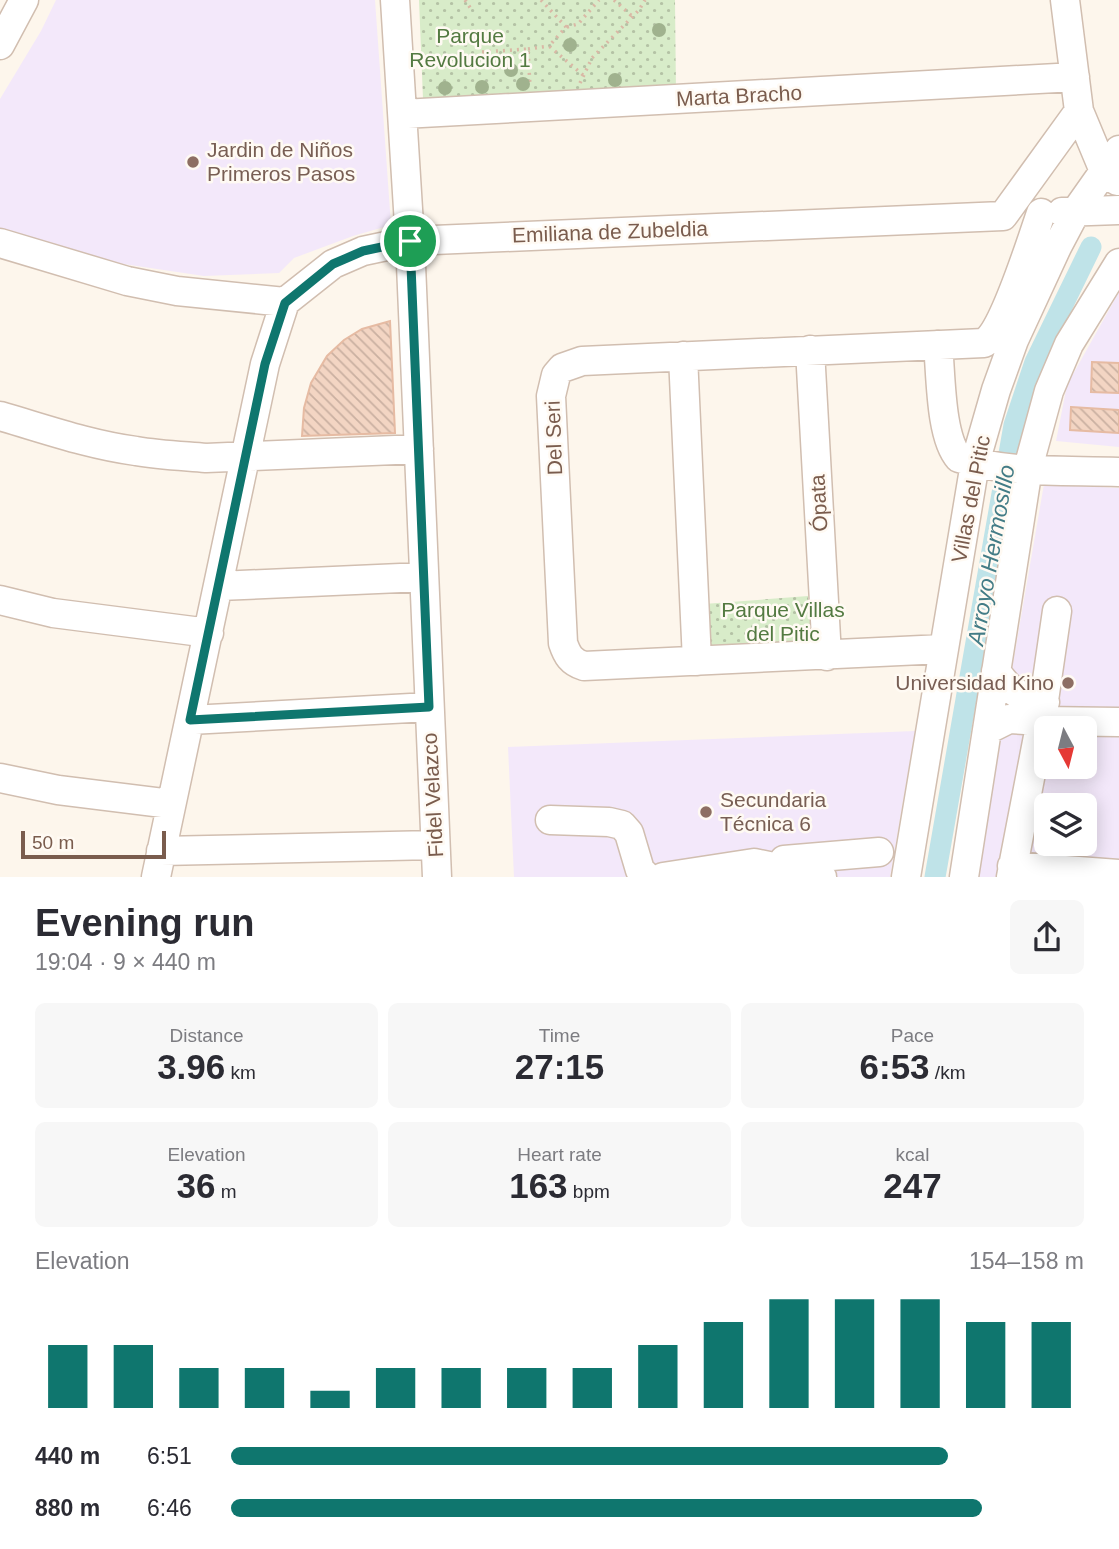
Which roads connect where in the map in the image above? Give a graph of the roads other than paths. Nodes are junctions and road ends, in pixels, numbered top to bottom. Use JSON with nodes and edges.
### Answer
{"nodes":[{"id":1,"x":24,"y":0,"type":"edge"},
{"id":2,"x":395,"y":0,"type":"edge"},
{"id":3,"x":1066,"y":0,"type":"edge"},
{"id":4,"x":0,"y":44,"type":"edge"},
{"id":5,"x":1074,"y":76,"type":"junction"},
{"id":6,"x":1079,"y":111,"type":"junction"},
{"id":7,"x":403,"y":114,"type":"junction"},
{"id":8,"x":1114,"y":168,"type":"edge"},
{"id":9,"x":1119,"y":210,"type":"edge"},
{"id":10,"x":1076,"y":211,"type":"junction"},
{"id":11,"x":1041,"y":214,"type":"junction"},
{"id":12,"x":1003,"y":216,"type":"junction"},
{"id":13,"x":410,"y":241,"type":"junction"},
{"id":14,"x":0,"y":243,"type":"edge"},
{"id":15,"x":1119,"y":263,"type":"edge"},
{"id":16,"x":285,"y":303,"type":"junction"},
{"id":17,"x":938,"y":345,"type":"junction"},
{"id":18,"x":810,"y":350,"type":"junction"},
{"id":19,"x":683,"y":356,"type":"junction"},
{"id":20,"x":0,"y":416,"type":"edge"},
{"id":21,"x":419,"y":449,"type":"junction"},
{"id":22,"x":246,"y":456,"type":"junction"},
{"id":23,"x":976,"y":463,"type":"junction"},
{"id":24,"x":1027,"y":468,"type":"junction"},
{"id":25,"x":1119,"y":472,"type":"edge"},
{"id":26,"x":423,"y":577,"type":"junction"},
{"id":27,"x":219,"y":586,"type":"junction"},
{"id":28,"x":0,"y":600,"type":"edge"},
{"id":29,"x":1057,"y":611,"type":"dead end"},
{"id":30,"x":209,"y":633,"type":"junction"},
{"id":31,"x":943,"y":649,"type":"junction"},
{"id":32,"x":827,"y":656,"type":"junction"},
{"id":33,"x":697,"y":661,"type":"junction"},
{"id":34,"x":996,"y":671,"type":"junction"},
{"id":35,"x":429,"y":707,"type":"junction"},
{"id":36,"x":1043,"y":711,"type":"junction"},
{"id":37,"x":190,"y":720,"type":"junction"},
{"id":38,"x":1119,"y":722,"type":"edge"},
{"id":39,"x":987,"y":730,"type":"junction"},
{"id":40,"x":0,"y":778,"type":"edge"},
{"id":41,"x":171,"y":804,"type":"junction"},
{"id":42,"x":550,"y":820,"type":"dead end"},
{"id":43,"x":970,"y":837,"type":"junction"},
{"id":44,"x":435,"y":845,"type":"junction"},
{"id":45,"x":879,"y":852,"type":"dead end"},
{"id":46,"x":754,"y":863,"type":"junction"},
{"id":47,"x":1013,"y":863,"type":"edge"},
{"id":48,"x":158,"y":864,"type":"edge"},
{"id":49,"x":1119,"y":874,"type":"edge"},
{"id":50,"x":437,"y":877,"type":"edge"},
{"id":51,"x":647,"y":877,"type":"edge"},
{"id":52,"x":663,"y":877,"type":"edge"},
{"id":53,"x":822,"y":877,"type":"edge"},
{"id":54,"x":906,"y":877,"type":"edge"},
{"id":55,"x":964,"y":877,"type":"edge"}],
"edges":[{"from":1,"to":4,"type":"street"},
{"from":2,"to":7,"type":"street","name":"Fidel Velazco"},
{"from":3,"to":5,"type":"street"},
{"from":5,"to":6,"type":"street"},
{"from":5,"to":7,"type":"street","name":"Marta Bracho"},
{"from":6,"to":8,"type":"street"},
{"from":6,"to":12,"type":"street"},
{"from":7,"to":13,"type":"street","name":"Fidel Velazco"},
{"from":8,"to":10,"type":"street","name":"Villas del Pitic"},
{"from":9,"to":10,"type":"street","name":"Emiliana de Zubeldia"},
{"from":10,"to":11,"type":"street","name":"Emiliana de Zubeldia"},
{"from":10,"to":23,"type":"street","name":"Villas del Pitic"},
{"from":11,"to":12,"type":"street","name":"Emiliana de Zubeldia"},
{"from":11,"to":17,"type":"street","name":"Del Seri"},
{"from":12,"to":13,"type":"street","name":"Emiliana de Zubeldia"},
{"from":13,"to":16,"type":"street","name":"Emiliana de Zubeldia"},
{"from":13,"to":21,"type":"street","name":"Fidel Velazco"},
{"from":14,"to":16,"type":"street"},
{"from":15,"to":24,"type":"street"},
{"from":16,"to":22,"type":"street"},
{"from":17,"to":18,"type":"street","name":"Del Seri"},
{"from":17,"to":23,"type":"street"},
{"from":18,"to":19,"type":"street","name":"Del Seri"},
{"from":18,"to":32,"type":"street","name":"Ópata"},
{"from":19,"to":33,"type":"street"},
{"from":19,"to":33,"type":"street","name":"Del Seri"},
{"from":20,"to":22,"type":"street"},
{"from":21,"to":22,"type":"street"},
{"from":21,"to":26,"type":"street","name":"Fidel Velazco"},
{"from":22,"to":27,"type":"street"},
{"from":23,"to":24,"type":"street"},
{"from":23,"to":31,"type":"street","name":"Villas del Pitic"},
{"from":24,"to":25,"type":"street"},
{"from":24,"to":34,"type":"street"},
{"from":26,"to":27,"type":"street"},
{"from":26,"to":35,"type":"street","name":"Fidel Velazco"},
{"from":27,"to":30,"type":"street"},
{"from":28,"to":30,"type":"street"},
{"from":29,"to":36,"type":"street"},
{"from":30,"to":37,"type":"street"},
{"from":31,"to":32,"type":"street","name":"Del Seri"},
{"from":31,"to":54,"type":"street","name":"Villas del Pitic"},
{"from":32,"to":33,"type":"street","name":"Del Seri"},
{"from":34,"to":36,"type":"street"},
{"from":34,"to":39,"type":"street"},
{"from":35,"to":37,"type":"street"},
{"from":35,"to":44,"type":"street","name":"Fidel Velazco"},
{"from":36,"to":38,"type":"street"},
{"from":36,"to":39,"type":"street"},
{"from":36,"to":47,"type":"street"},
{"from":37,"to":41,"type":"street"},
{"from":39,"to":43,"type":"street"},
{"from":40,"to":41,"type":"street"},
{"from":41,"to":48,"type":"street"},
{"from":42,"to":51,"type":"street"},
{"from":43,"to":47,"type":"street"},
{"from":43,"to":55,"type":"street"},
{"from":44,"to":48,"type":"street"},
{"from":44,"to":50,"type":"street","name":"Fidel Velazco"},
{"from":45,"to":46,"type":"street"},
{"from":46,"to":52,"type":"street"},
{"from":46,"to":53,"type":"street"},
{"from":47,"to":49,"type":"street"}]}
